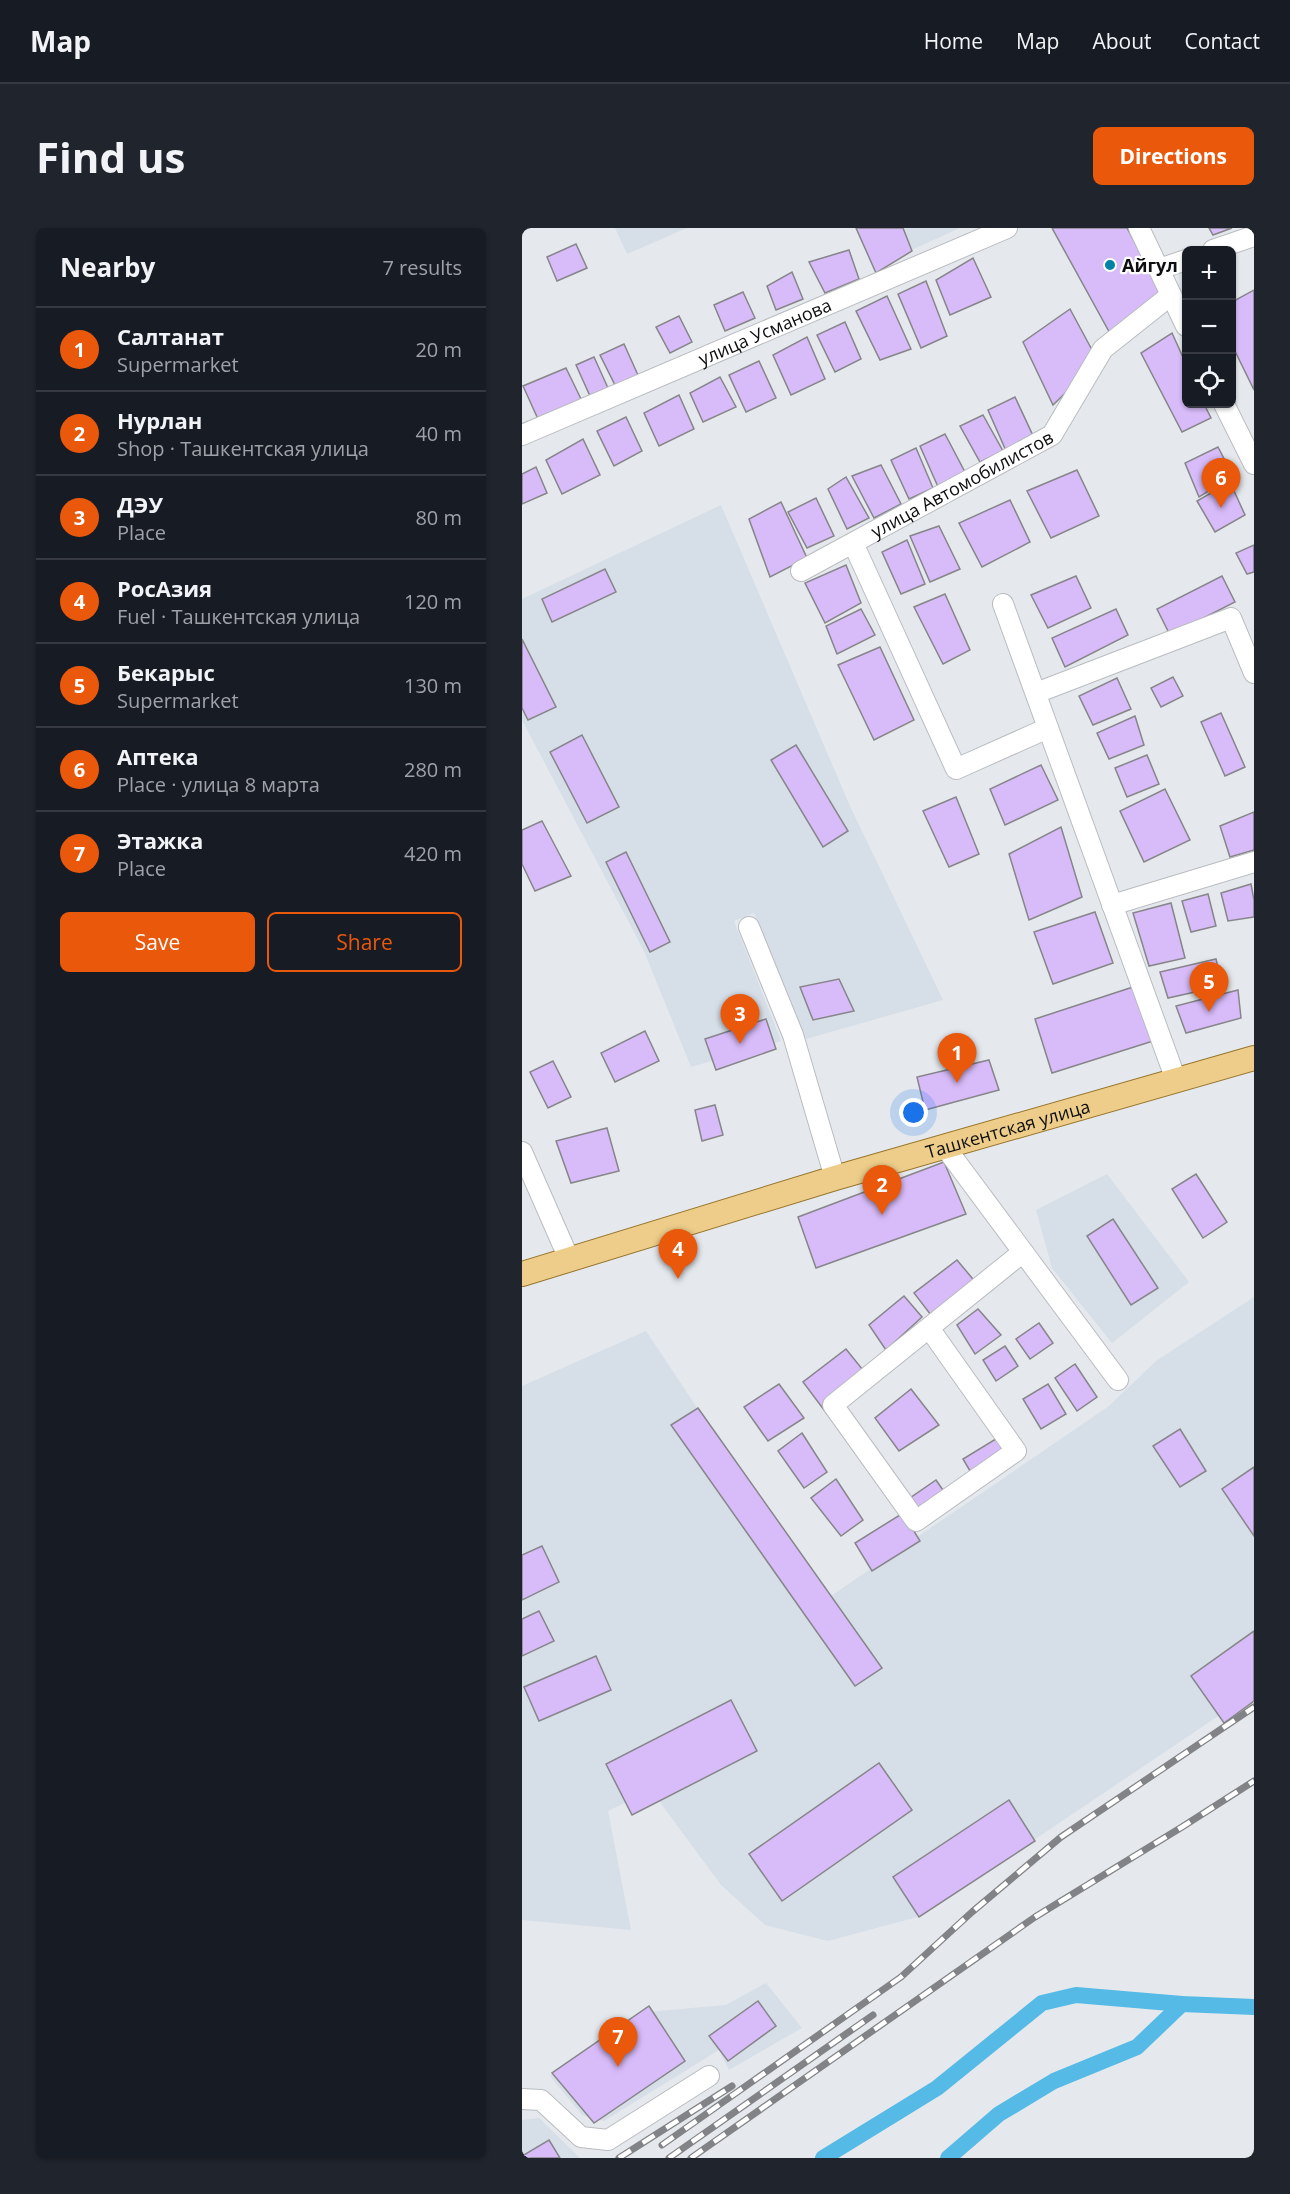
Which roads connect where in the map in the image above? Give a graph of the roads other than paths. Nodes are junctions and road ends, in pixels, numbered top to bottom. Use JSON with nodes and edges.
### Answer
{"nodes":[{"id":1,"x":1007,"y":228,"type":"edge"},
{"id":2,"x":1139,"y":228,"type":"edge"},
{"id":3,"x":1254,"y":236,"type":"edge"},
{"id":4,"x":1225,"y":246,"type":"edge"},
{"id":5,"x":1182,"y":261,"type":"edge"},
{"id":6,"x":1159,"y":270,"type":"junction"},
{"id":7,"x":1171,"y":295,"type":"junction"},
{"id":8,"x":1182,"y":318,"type":"edge"},
{"id":9,"x":1226,"y":408,"type":"edge"},
{"id":10,"x":522,"y":435,"type":"edge"},
{"id":11,"x":1254,"y":464,"type":"edge"},
{"id":12,"x":853,"y":543,"type":"junction"},
{"id":13,"x":801,"y":571,"type":"dead end"},
{"id":14,"x":1003,"y":604,"type":"dead end"},
{"id":15,"x":1254,"y":673,"type":"edge"},
{"id":16,"x":1036,"y":693,"type":"junction"},
{"id":17,"x":1048,"y":728,"type":"junction"},
{"id":18,"x":1254,"y":862,"type":"edge"},
{"id":19,"x":1112,"y":905,"type":"junction"},
{"id":20,"x":749,"y":927,"type":"dead end"},
{"id":21,"x":1254,"y":1058,"type":"edge"},
{"id":22,"x":1176,"y":1080,"type":"junction"},
{"id":23,"x":945,"y":1147,"type":"junction"},
{"id":24,"x":522,"y":1152,"type":"edge"},
{"id":25,"x":835,"y":1178,"type":"junction"},
{"id":26,"x":1023,"y":1252,"type":"junction"},
{"id":27,"x":569,"y":1259,"type":"junction"},
{"id":28,"x":522,"y":1274,"type":"edge"},
{"id":29,"x":929,"y":1328,"type":"junction"},
{"id":30,"x":1118,"y":1380,"type":"dead end"},
{"id":31,"x":709,"y":2076,"type":"dead end"},
{"id":32,"x":522,"y":2099,"type":"edge"}],
"edges":[{"from":1,"to":10,"type":"street","name":"улица Усманова"},
{"from":2,"to":6,"type":"street"},
{"from":3,"to":4,"type":"street"},
{"from":5,"to":6,"type":"street"},
{"from":6,"to":7,"type":"street"},
{"from":7,"to":8,"type":"street"},
{"from":7,"to":12,"type":"street","name":"улица Автомобилистов"},
{"from":9,"to":11,"type":"street"},
{"from":12,"to":13,"type":"street","name":"улица Автомобилистов"},
{"from":12,"to":17,"type":"street"},
{"from":14,"to":16,"type":"street"},
{"from":15,"to":16,"type":"street"},
{"from":16,"to":17,"type":"street"},
{"from":17,"to":19,"type":"street"},
{"from":18,"to":19,"type":"street"},
{"from":19,"to":22,"type":"street"},
{"from":20,"to":25,"type":"street"},
{"from":21,"to":22,"type":"main road","name":"Ташкентская улица"},
{"from":22,"to":23,"type":"main road","name":"Ташкентская улица"},
{"from":23,"to":25,"type":"main road","name":"Ташкентская улица"},
{"from":23,"to":26,"type":"street"},
{"from":24,"to":27,"type":"street"},
{"from":25,"to":27,"type":"main road","name":"Ташкентская улица"},
{"from":26,"to":29,"type":"street"},
{"from":26,"to":30,"type":"street"},
{"from":27,"to":28,"type":"main road","name":"Ташкентская улица"},
{"from":29,"to":29,"type":"street"},
{"from":31,"to":32,"type":"street"}]}
